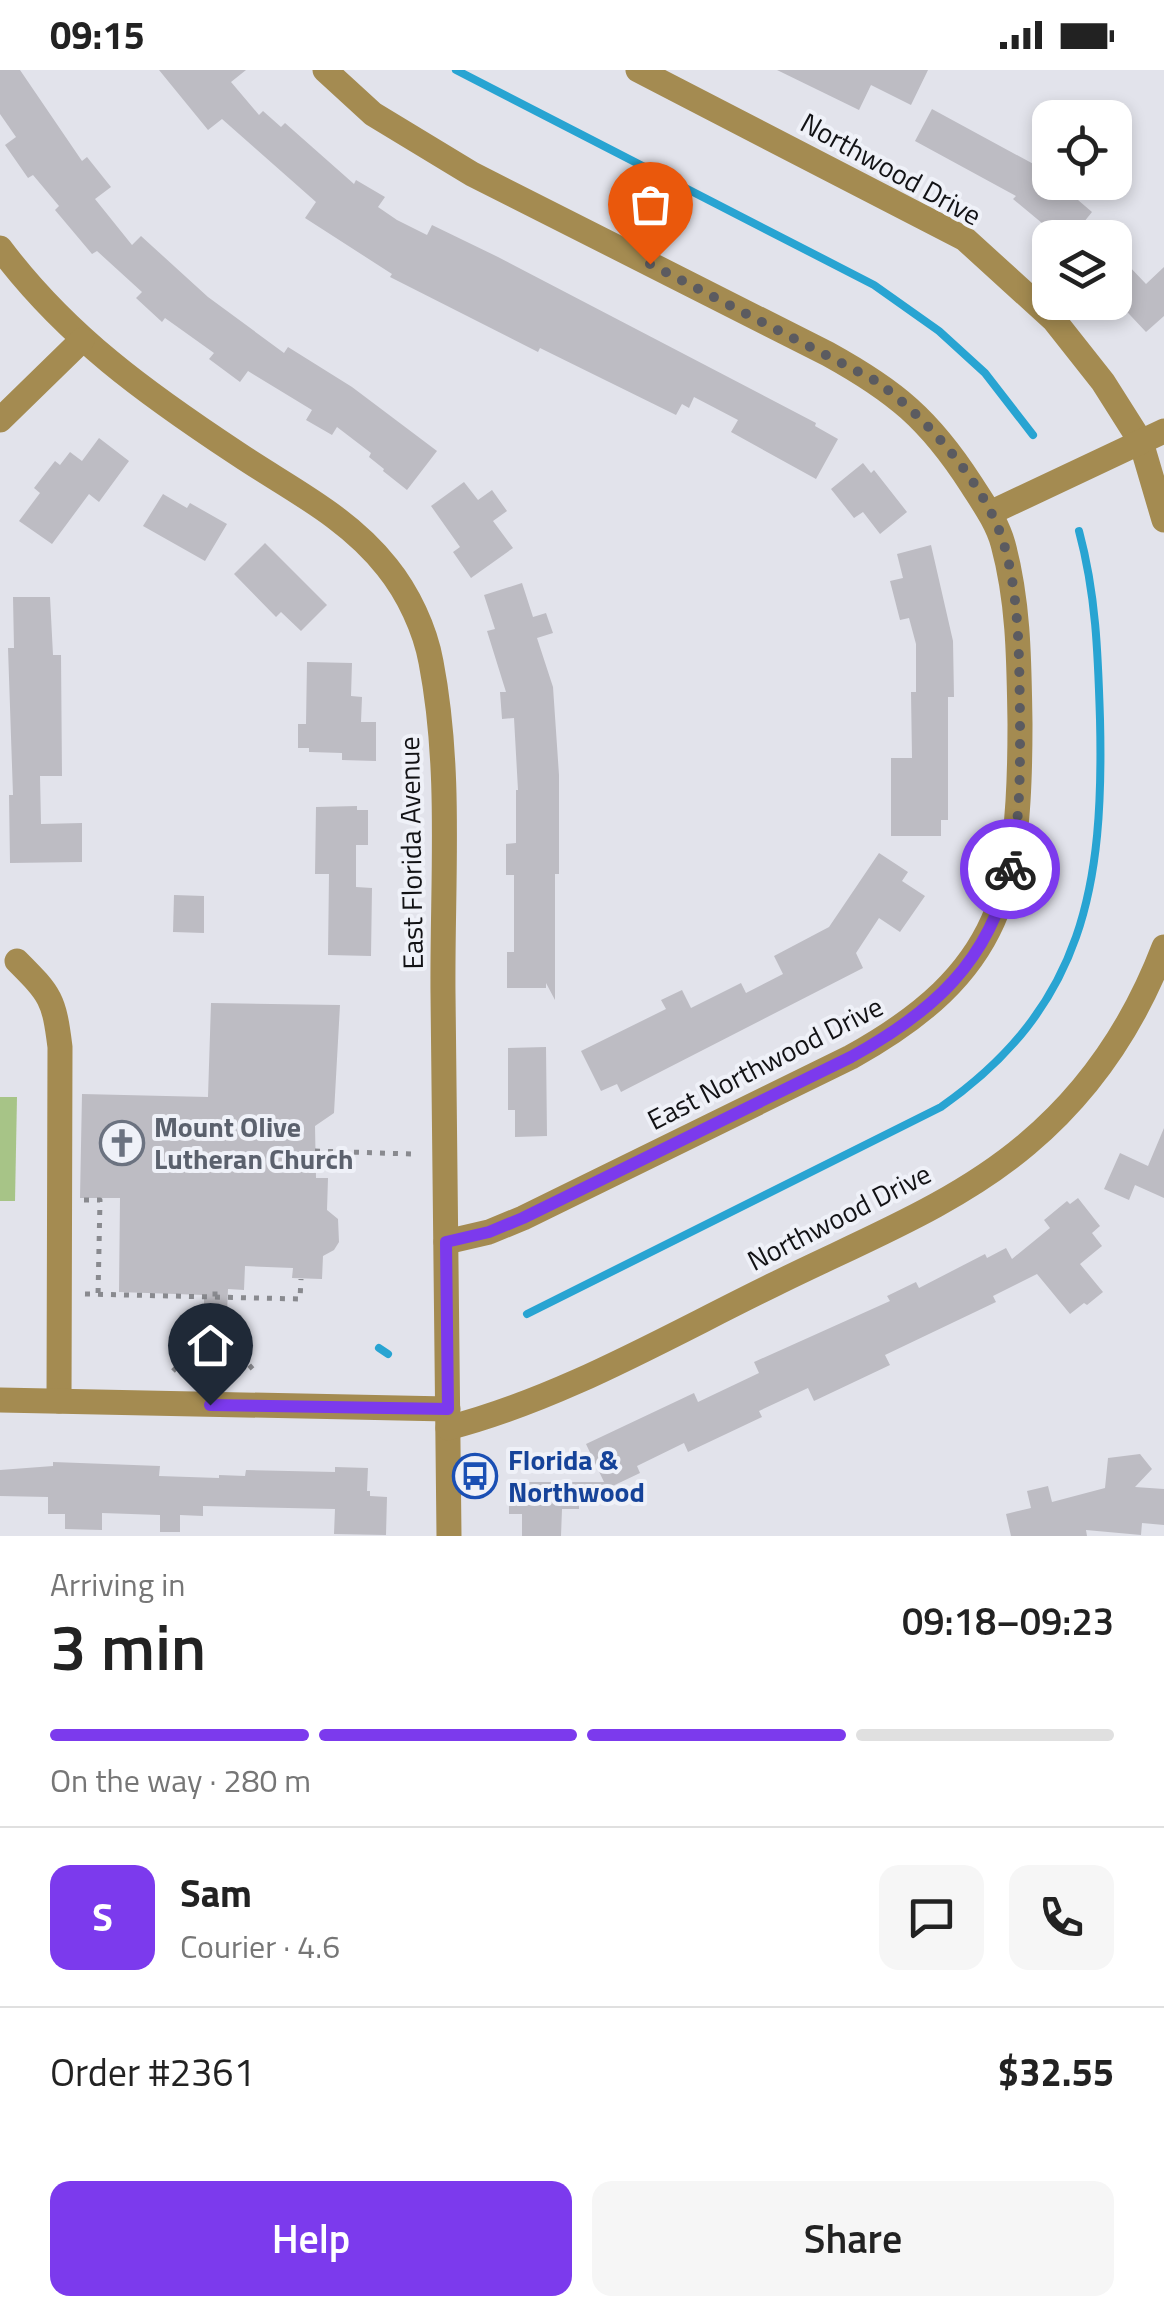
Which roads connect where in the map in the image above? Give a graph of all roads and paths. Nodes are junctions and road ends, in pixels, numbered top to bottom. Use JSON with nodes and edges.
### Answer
{"nodes":[{"id":1,"x":325,"y":70,"type":"edge"},
{"id":2,"x":638,"y":70,"type":"edge"},
{"id":3,"x":0,"y":248,"type":"edge"},
{"id":4,"x":82,"y":340,"type":"junction"},
{"id":5,"x":0,"y":420,"type":"edge"},
{"id":6,"x":1164,"y":431,"type":"edge"},
{"id":7,"x":1140,"y":442,"type":"junction"},
{"id":8,"x":990,"y":513,"type":"junction"},
{"id":9,"x":1164,"y":520,"type":"edge"},
{"id":10,"x":1164,"y":947,"type":"edge"},
{"id":11,"x":17,"y":961,"type":"dead end"},
{"id":12,"x":316,"y":1150,"type":"dead end"},
{"id":13,"x":412,"y":1154,"type":"dead end"},
{"id":14,"x":78,"y":1200,"type":"dead end"},
{"id":15,"x":446,"y":1242,"type":"junction"},
{"id":16,"x":301,"y":1278,"type":"dead end"},
{"id":17,"x":215,"y":1289,"type":"dead end"},
{"id":18,"x":77,"y":1294,"type":"dead end"},
{"id":19,"x":98,"y":1296,"type":"junction"},
{"id":20,"x":215,"y":1297,"type":"junction"},
{"id":21,"x":215,"y":1326,"type":"junction"},
{"id":22,"x":174,"y":1372,"type":"dead end"},
{"id":23,"x":256,"y":1373,"type":"dead end"},
{"id":24,"x":0,"y":1400,"type":"edge"},
{"id":25,"x":59,"y":1401,"type":"junction"},
{"id":26,"x":448,"y":1418,"type":"junction"},
{"id":27,"x":449,"y":1536,"type":"edge"}],
"edges":[{"from":1,"to":8,"type":"street","name":"East Northwood Drive"},
{"from":2,"to":7,"type":"street","name":"Northwood Drive"},
{"from":3,"to":4,"type":"street","name":"East Florida Avenue"},
{"from":4,"to":5,"type":"street"},
{"from":4,"to":15,"type":"street","name":"East Florida Avenue"},
{"from":6,"to":7,"type":"street"},
{"from":7,"to":8,"type":"street"},
{"from":7,"to":9,"type":"street","name":"Northwood Drive"},
{"from":8,"to":15,"type":"street","name":"East Northwood Drive"},
{"from":10,"to":26,"type":"street","name":"Northwood Drive"},
{"from":11,"to":25,"type":"street"},
{"from":12,"to":13,"type":"path"},
{"from":14,"to":19,"type":"path"},
{"from":15,"to":26,"type":"street","name":"East Florida Avenue"},
{"from":16,"to":20,"type":"path"},
{"from":17,"to":20,"type":"path"},
{"from":18,"to":19,"type":"path"},
{"from":19,"to":20,"type":"path"},
{"from":20,"to":21,"type":"path"},
{"from":21,"to":22,"type":"path"},
{"from":21,"to":23,"type":"path"},
{"from":24,"to":25,"type":"street","name":"Northwood Drive"},
{"from":25,"to":26,"type":"street","name":"Northwood Drive"},
{"from":26,"to":27,"type":"street","name":"East Florida Avenue"}]}
